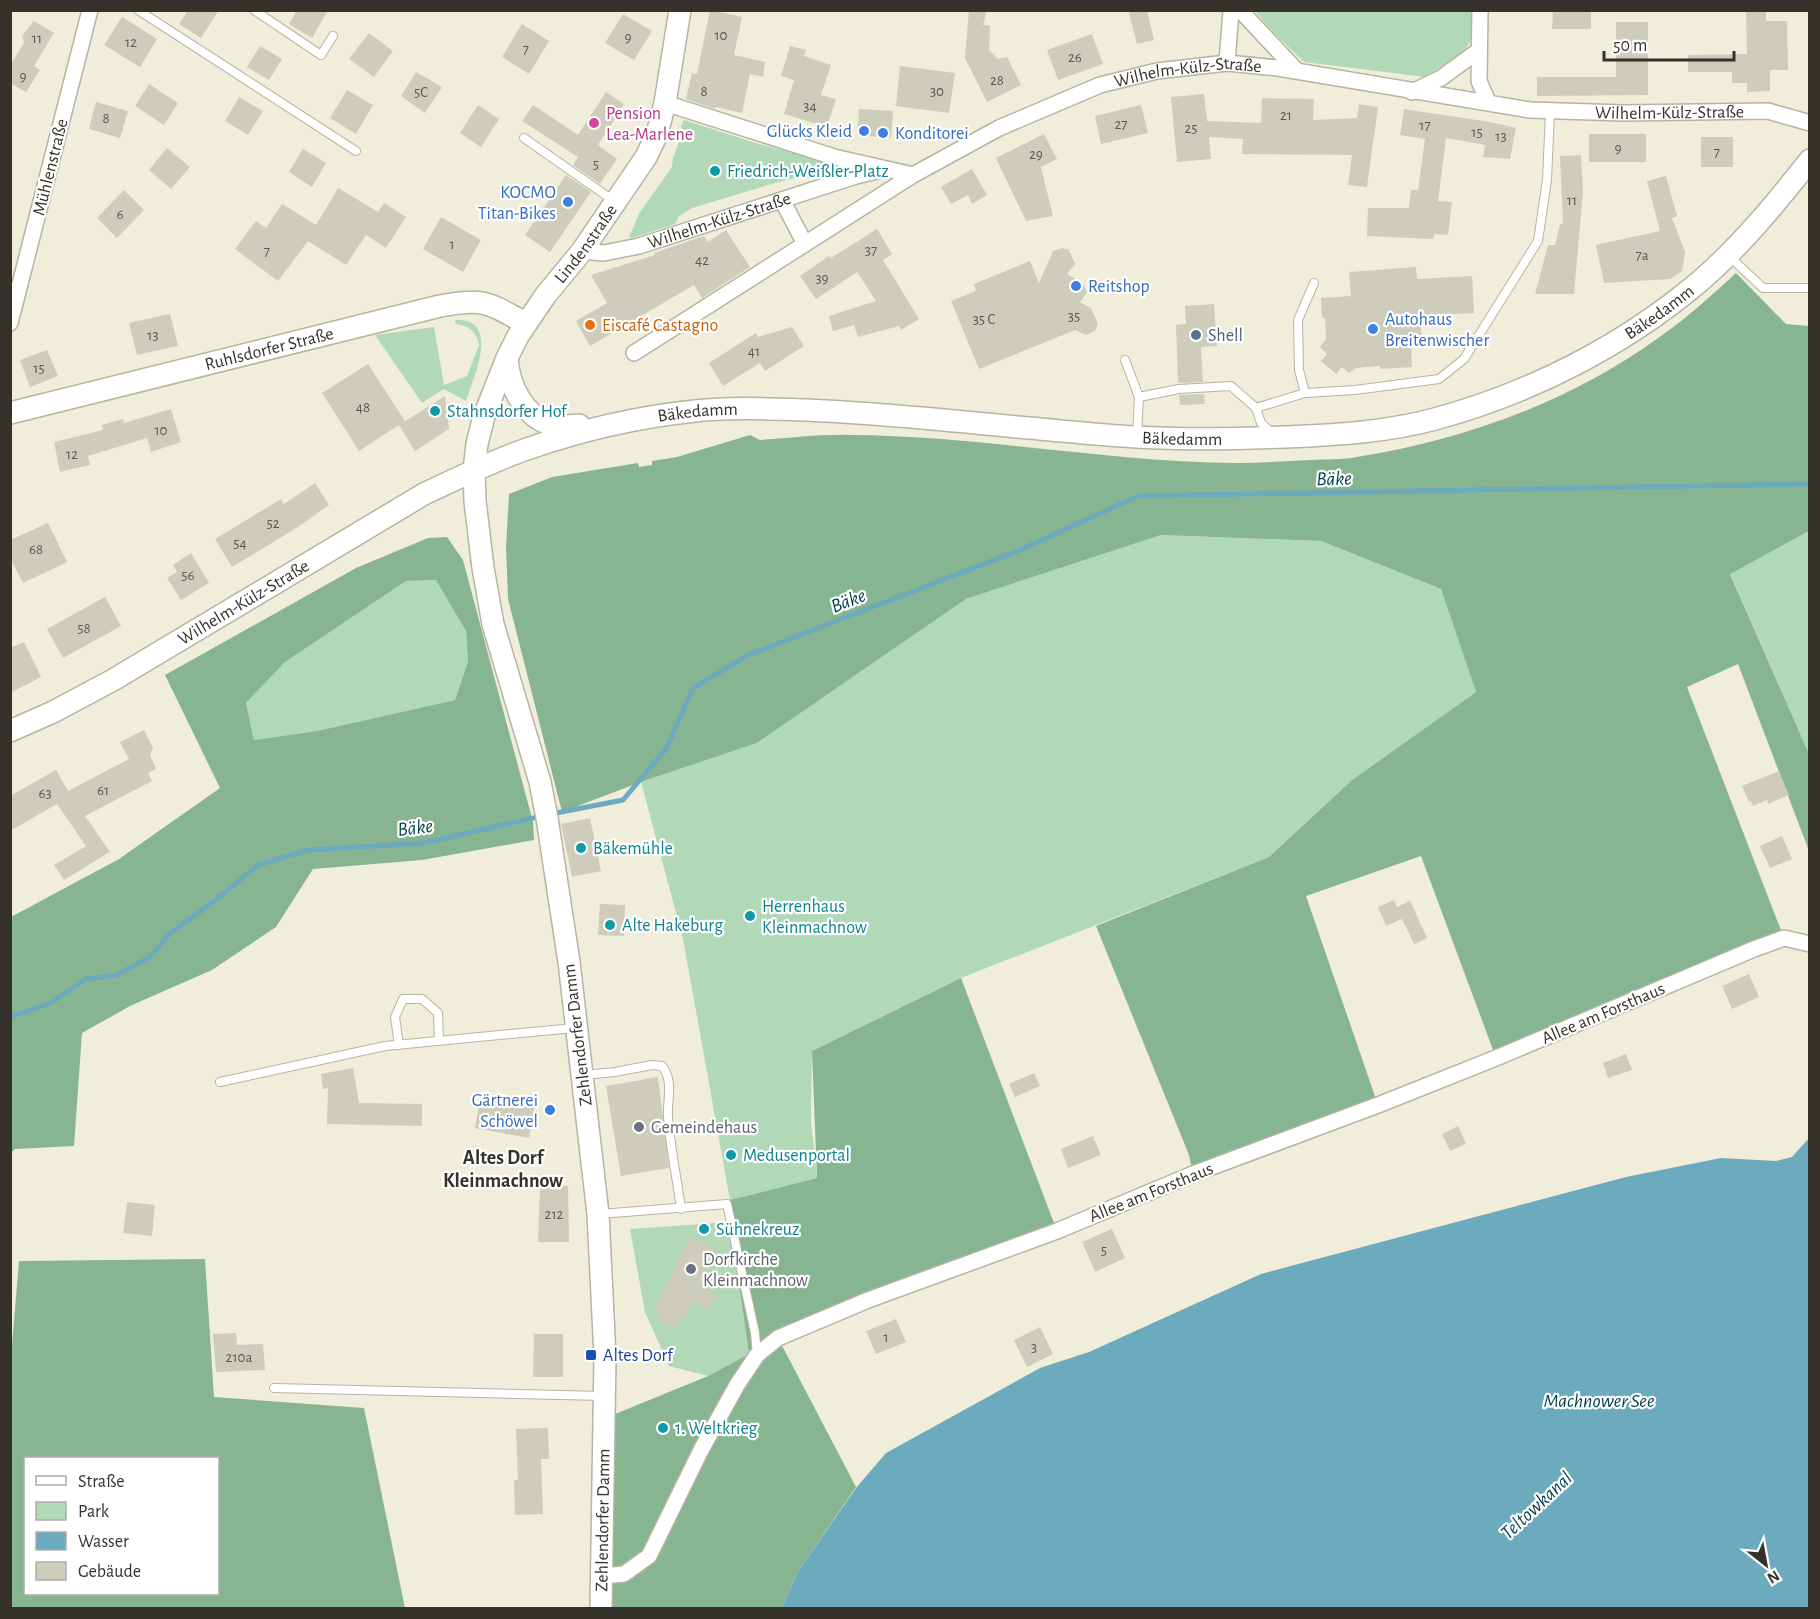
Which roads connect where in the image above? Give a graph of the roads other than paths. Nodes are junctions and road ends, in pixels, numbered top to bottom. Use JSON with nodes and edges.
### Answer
{"nodes":[{"id":1,"x":90,"y":10,"type":"edge"},
{"id":2,"x":138,"y":10,"type":"edge"},
{"id":3,"x":254,"y":10,"type":"edge"},
{"id":4,"x":681,"y":10,"type":"edge"},
{"id":5,"x":1231,"y":10,"type":"edge"},
{"id":6,"x":1240,"y":10,"type":"edge"},
{"id":7,"x":1480,"y":10,"type":"edge"},
{"id":8,"x":333,"y":36,"type":"dead end"},
{"id":9,"x":1478,"y":51,"type":"junction"},
{"id":10,"x":1227,"y":63,"type":"junction"},
{"id":11,"x":1297,"y":71,"type":"junction"},
{"id":12,"x":1412,"y":92,"type":"junction"},
{"id":13,"x":1488,"y":102,"type":"junction"},
{"id":14,"x":665,"y":103,"type":"junction"},
{"id":15,"x":1550,"y":112,"type":"junction"},
{"id":16,"x":1809,"y":123,"type":"edge"},
{"id":17,"x":524,"y":138,"type":"dead end"},
{"id":18,"x":356,"y":151,"type":"dead end"},
{"id":19,"x":1809,"y":160,"type":"edge"},
{"id":20,"x":881,"y":170,"type":"junction"},
{"id":21,"x":913,"y":175,"type":"junction"},
{"id":22,"x":782,"y":200,"type":"junction"},
{"id":23,"x":616,"y":202,"type":"junction"},
{"id":24,"x":805,"y":244,"type":"junction"},
{"id":25,"x":582,"y":251,"type":"junction"},
{"id":26,"x":1727,"y":255,"type":"junction"},
{"id":27,"x":1314,"y":283,"type":"dead end"},
{"id":28,"x":1809,"y":288,"type":"edge"},
{"id":29,"x":11,"y":321,"type":"edge"},
{"id":30,"x":525,"y":323,"type":"junction"},
{"id":31,"x":634,"y":353,"type":"dead end"},
{"id":32,"x":507,"y":358,"type":"junction"},
{"id":33,"x":1125,"y":360,"type":"dead end"},
{"id":34,"x":1305,"y":393,"type":"junction"},
{"id":35,"x":1139,"y":397,"type":"junction"},
{"id":36,"x":1256,"y":408,"type":"junction"},
{"id":37,"x":10,"y":413,"type":"edge"},
{"id":38,"x":621,"y":423,"type":"junction"},
{"id":39,"x":1137,"y":437,"type":"junction"},
{"id":40,"x":1278,"y":438,"type":"junction"},
{"id":41,"x":474,"y":470,"type":"junction"},
{"id":42,"x":10,"y":731,"type":"edge"},
{"id":43,"x":1809,"y":944,"type":"edge"},
{"id":44,"x":576,"y":1027,"type":"junction"},
{"id":45,"x":438,"y":1041,"type":"junction"},
{"id":46,"x":399,"y":1045,"type":"junction"},
{"id":47,"x":582,"y":1075,"type":"junction"},
{"id":48,"x":220,"y":1082,"type":"dead end"},
{"id":49,"x":681,"y":1209,"type":"junction"},
{"id":50,"x":598,"y":1214,"type":"junction"},
{"id":51,"x":757,"y":1355,"type":"junction"},
{"id":52,"x":274,"y":1388,"type":"dead end"},
{"id":53,"x":604,"y":1396,"type":"junction"},
{"id":54,"x":603,"y":1576,"type":"junction"},
{"id":55,"x":601,"y":1608,"type":"edge"}],
"edges":[{"from":1,"to":29,"type":"street","name":"Mühlenstraße"},
{"from":2,"to":18,"type":"lane"},
{"from":3,"to":8,"type":"lane"},
{"from":4,"to":14,"type":"street","name":"Lindenstraße"},
{"from":5,"to":10,"type":"street"},
{"from":6,"to":11,"type":"street"},
{"from":7,"to":9,"type":"street"},
{"from":9,"to":12,"type":"street"},
{"from":9,"to":13,"type":"street"},
{"from":10,"to":11,"type":"street","name":"Wilhelm-Külz-Straße"},
{"from":10,"to":21,"type":"street","name":"Wilhelm-Külz-Straße"},
{"from":11,"to":12,"type":"street","name":"Wilhelm-Külz-Straße"},
{"from":12,"to":13,"type":"street","name":"Wilhelm-Külz-Straße"},
{"from":13,"to":15,"type":"street","name":"Wilhelm-Külz-Straße"},
{"from":14,"to":20,"type":"street"},
{"from":14,"to":23,"type":"street","name":"Lindenstraße"},
{"from":15,"to":16,"type":"street","name":"Wilhelm-Külz-Straße"},
{"from":15,"to":34,"type":"lane"},
{"from":17,"to":23,"type":"lane"},
{"from":19,"to":26,"type":"street","name":"Bäkedamm"},
{"from":20,"to":21,"type":"street"},
{"from":20,"to":22,"type":"street","name":"Wilhelm-Külz-Straße"},
{"from":21,"to":24,"type":"street","name":"Wilhelm-Külz-Straße"},
{"from":22,"to":24,"type":"street"},
{"from":22,"to":25,"type":"street","name":"Wilhelm-Külz-Straße"},
{"from":23,"to":25,"type":"street","name":"Lindenstraße"},
{"from":24,"to":31,"type":"street","name":"Wilhelm-Külz-Straße"},
{"from":25,"to":30,"type":"street","name":"Lindenstraße"},
{"from":26,"to":28,"type":"lane"},
{"from":26,"to":40,"type":"street","name":"Bäkedamm"},
{"from":27,"to":34,"type":"lane"},
{"from":30,"to":32,"type":"street","name":"Lindenstraße"},
{"from":30,"to":37,"type":"street","name":"Ruhlsdorfer Straße"},
{"from":32,"to":38,"type":"street"},
{"from":32,"to":41,"type":"street","name":"Lindenstraße"},
{"from":33,"to":35,"type":"lane"},
{"from":34,"to":36,"type":"lane"},
{"from":35,"to":36,"type":"lane"},
{"from":35,"to":39,"type":"lane"},
{"from":36,"to":40,"type":"lane"},
{"from":38,"to":39,"type":"street","name":"Bäkedamm"},
{"from":38,"to":41,"type":"street","name":"Bäkedamm"},
{"from":39,"to":40,"type":"street","name":"Bäkedamm"},
{"from":41,"to":42,"type":"street","name":"Wilhelm-Külz-Straße"},
{"from":41,"to":44,"type":"street","name":"Zehlendorfer Damm"},
{"from":43,"to":51,"type":"street","name":"Allee am Forsthaus"},
{"from":44,"to":45,"type":"lane"},
{"from":44,"to":47,"type":"street","name":"Zehlendorfer Damm"},
{"from":45,"to":46,"type":"lane"},
{"from":45,"to":46,"type":"lane"},
{"from":46,"to":48,"type":"lane"},
{"from":47,"to":49,"type":"lane"},
{"from":47,"to":50,"type":"street","name":"Zehlendorfer Damm"},
{"from":49,"to":50,"type":"lane"},
{"from":49,"to":51,"type":"lane"},
{"from":50,"to":53,"type":"street","name":"Zehlendorfer Damm"},
{"from":51,"to":54,"type":"street","name":"Allee am Forsthaus"},
{"from":52,"to":53,"type":"lane"},
{"from":53,"to":54,"type":"street","name":"Zehlendorfer Damm"},
{"from":54,"to":55,"type":"street","name":"Zehlendorfer Damm"}]}
